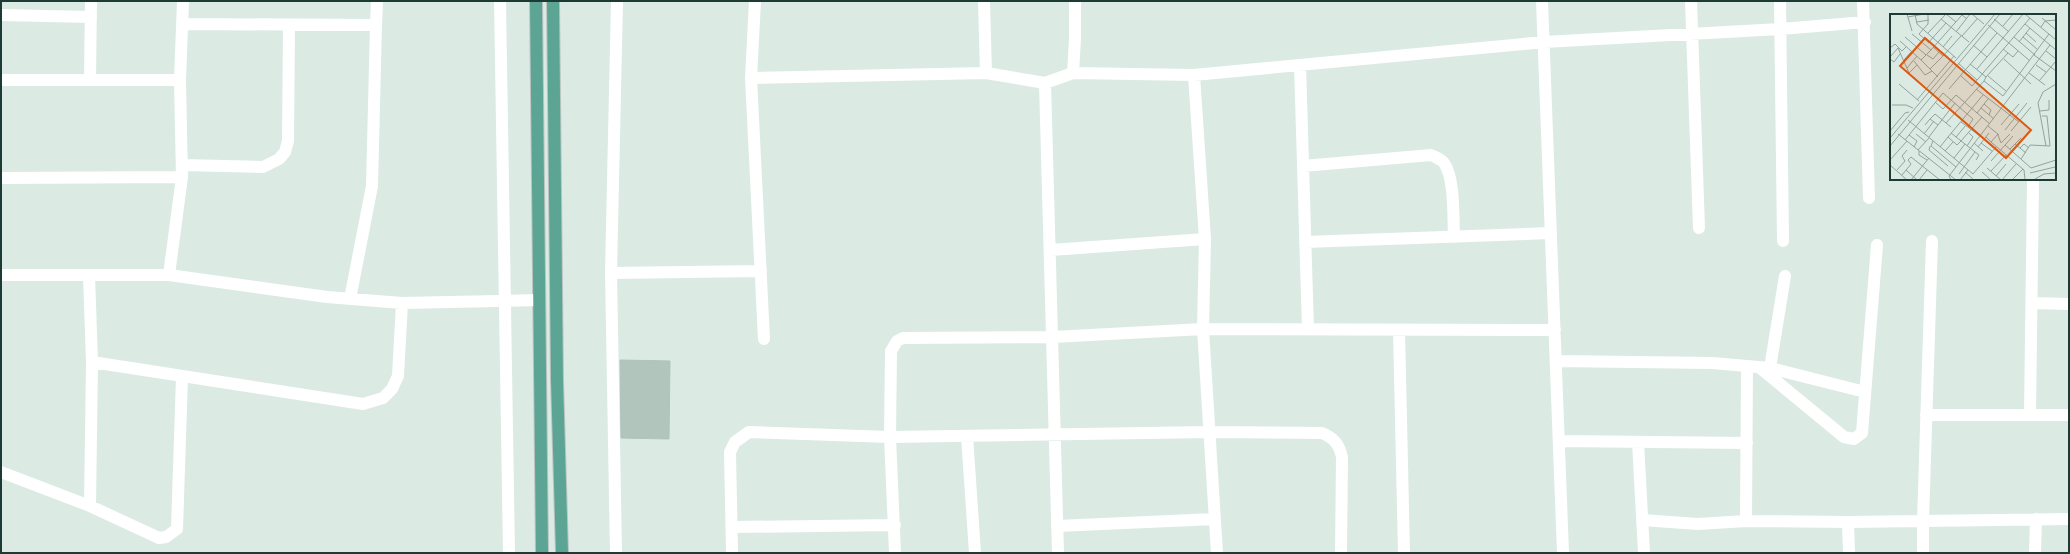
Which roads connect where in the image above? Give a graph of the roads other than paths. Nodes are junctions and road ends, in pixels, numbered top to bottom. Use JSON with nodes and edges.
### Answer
{"nodes":[{"id":1,"x":91,"y":1,"type":"edge"},
{"id":2,"x":183,"y":1,"type":"edge"},
{"id":3,"x":377,"y":1,"type":"edge"},
{"id":4,"x":500,"y":1,"type":"edge"},
{"id":5,"x":536,"y":1,"type":"edge"},
{"id":6,"x":553,"y":1,"type":"edge"},
{"id":7,"x":617,"y":1,"type":"edge"},
{"id":8,"x":755,"y":1,"type":"edge"},
{"id":9,"x":984,"y":1,"type":"edge"},
{"id":10,"x":1075,"y":1,"type":"edge"},
{"id":11,"x":1542,"y":1,"type":"edge"},
{"id":12,"x":1691,"y":1,"type":"edge"},
{"id":13,"x":1780,"y":1,"type":"edge"},
{"id":14,"x":1863,"y":1,"type":"edge"},
{"id":15,"x":1,"y":15,"type":"edge"},
{"id":16,"x":91,"y":17,"type":"junction"},
{"id":17,"x":1865,"y":22,"type":"junction"},
{"id":18,"x":182,"y":24,"type":"junction"},
{"id":19,"x":289,"y":25,"type":"junction"},
{"id":20,"x":376,"y":26,"type":"junction"},
{"id":21,"x":1781,"y":29,"type":"junction"},
{"id":22,"x":1691,"y":34,"type":"junction"},
{"id":23,"x":1544,"y":42,"type":"junction"},
{"id":24,"x":1300,"y":65,"type":"junction"},
{"id":25,"x":986,"y":73,"type":"junction"},
{"id":26,"x":1073,"y":73,"type":"junction"},
{"id":27,"x":1194,"y":75,"type":"junction"},
{"id":28,"x":751,"y":78,"type":"junction"},
{"id":29,"x":1,"y":80,"type":"edge"},
{"id":30,"x":90,"y":80,"type":"junction"},
{"id":31,"x":180,"y":80,"type":"junction"},
{"id":32,"x":1046,"y":83,"type":"junction"},
{"id":33,"x":1303,"y":166,"type":"junction"},
{"id":34,"x":182,"y":171,"type":"junction"},
{"id":35,"x":1,"y":178,"type":"edge"},
{"id":36,"x":2033,"y":182,"type":"dead end"},
{"id":37,"x":1869,"y":198,"type":"dead end"},
{"id":38,"x":1699,"y":228,"type":"dead end"},
{"id":39,"x":1551,"y":233,"type":"junction"},
{"id":40,"x":1454,"y":237,"type":"junction"},
{"id":41,"x":1205,"y":239,"type":"junction"},
{"id":42,"x":1932,"y":240,"type":"dead end"},
{"id":43,"x":1305,"y":242,"type":"junction"},
{"id":44,"x":1783,"y":242,"type":"dead end"},
{"id":45,"x":1878,"y":245,"type":"dead end"},
{"id":46,"x":1051,"y":250,"type":"junction"},
{"id":47,"x":760,"y":271,"type":"junction"},
{"id":48,"x":611,"y":273,"type":"junction"},
{"id":49,"x":1,"y":274,"type":"edge"},
{"id":50,"x":89,"y":275,"type":"junction"},
{"id":51,"x":169,"y":275,"type":"junction"},
{"id":52,"x":1785,"y":276,"type":"dead end"},
{"id":53,"x":350,"y":299,"type":"junction"},
{"id":54,"x":539,"y":300,"type":"junction"},
{"id":55,"x":504,"y":301,"type":"junction"},
{"id":56,"x":402,"y":303,"type":"junction"},
{"id":57,"x":2032,"y":303,"type":"junction"},
{"id":58,"x":2069,"y":304,"type":"edge"},
{"id":59,"x":1203,"y":329,"type":"junction"},
{"id":60,"x":1308,"y":329,"type":"junction"},
{"id":61,"x":1399,"y":330,"type":"junction"},
{"id":62,"x":1555,"y":330,"type":"junction"},
{"id":63,"x":1053,"y":337,"type":"junction"},
{"id":64,"x":764,"y":339,"type":"dead end"},
{"id":65,"x":1556,"y":361,"type":"junction"},
{"id":66,"x":92,"y":362,"type":"junction"},
{"id":67,"x":1759,"y":367,"type":"junction"},
{"id":68,"x":182,"y":376,"type":"junction"},
{"id":69,"x":1866,"y":392,"type":"junction"},
{"id":70,"x":1926,"y":414,"type":"junction"},
{"id":71,"x":2030,"y":415,"type":"junction"},
{"id":72,"x":2069,"y":415,"type":"edge"},
{"id":73,"x":1210,"y":432,"type":"junction"},
{"id":74,"x":1055,"y":435,"type":"junction"},
{"id":75,"x":967,"y":436,"type":"junction"},
{"id":76,"x":890,"y":437,"type":"junction"},
{"id":77,"x":1559,"y":441,"type":"junction"},
{"id":78,"x":1638,"y":442,"type":"junction"},
{"id":79,"x":1747,"y":443,"type":"junction"},
{"id":80,"x":1,"y":472,"type":"edge"},
{"id":81,"x":90,"y":506,"type":"junction"},
{"id":82,"x":1215,"y":519,"type":"junction"},
{"id":83,"x":2036,"y":519,"type":"junction"},
{"id":84,"x":2069,"y":519,"type":"edge"},
{"id":85,"x":1642,"y":520,"type":"junction"},
{"id":86,"x":1746,"y":521,"type":"junction"},
{"id":87,"x":1923,"y":521,"type":"junction"},
{"id":88,"x":1848,"y":522,"type":"junction"},
{"id":89,"x":895,"y":525,"type":"junction"},
{"id":90,"x":1057,"y":526,"type":"junction"},
{"id":91,"x":732,"y":527,"type":"junction"},
{"id":92,"x":509,"y":553,"type":"edge"},
{"id":93,"x":542,"y":553,"type":"edge"},
{"id":94,"x":562,"y":553,"type":"edge"},
{"id":95,"x":616,"y":553,"type":"edge"},
{"id":96,"x":732,"y":553,"type":"edge"},
{"id":97,"x":895,"y":553,"type":"edge"},
{"id":98,"x":975,"y":553,"type":"edge"},
{"id":99,"x":1058,"y":553,"type":"edge"},
{"id":100,"x":1217,"y":553,"type":"edge"},
{"id":101,"x":1341,"y":553,"type":"edge"},
{"id":102,"x":1404,"y":553,"type":"edge"},
{"id":103,"x":1563,"y":553,"type":"edge"},
{"id":104,"x":1644,"y":553,"type":"edge"},
{"id":105,"x":1849,"y":553,"type":"edge"},
{"id":106,"x":1924,"y":553,"type":"edge"},
{"id":107,"x":2035,"y":553,"type":"edge"}],
"edges":[{"from":1,"to":16,"type":"street"},
{"from":2,"to":18,"type":"street"},
{"from":3,"to":20,"type":"street"},
{"from":4,"to":55,"type":"street"},
{"from":5,"to":54,"type":"main road"},
{"from":6,"to":94,"type":"main road"},
{"from":7,"to":48,"type":"street"},
{"from":8,"to":28,"type":"street"},
{"from":9,"to":25,"type":"street"},
{"from":10,"to":26,"type":"street"},
{"from":11,"to":23,"type":"street"},
{"from":12,"to":22,"type":"street"},
{"from":13,"to":21,"type":"street"},
{"from":14,"to":17,"type":"street"},
{"from":15,"to":16,"type":"street"},
{"from":16,"to":30,"type":"street"},
{"from":17,"to":21,"type":"street"},
{"from":17,"to":37,"type":"street"},
{"from":18,"to":19,"type":"street"},
{"from":18,"to":31,"type":"street"},
{"from":19,"to":20,"type":"street"},
{"from":19,"to":34,"type":"street"},
{"from":20,"to":53,"type":"street"},
{"from":21,"to":22,"type":"street"},
{"from":21,"to":44,"type":"street"},
{"from":22,"to":23,"type":"street"},
{"from":22,"to":38,"type":"street"},
{"from":23,"to":24,"type":"street"},
{"from":23,"to":39,"type":"street"},
{"from":24,"to":27,"type":"street"},
{"from":24,"to":33,"type":"street"},
{"from":25,"to":28,"type":"street"},
{"from":25,"to":32,"type":"street"},
{"from":26,"to":27,"type":"street"},
{"from":26,"to":32,"type":"street"},
{"from":27,"to":41,"type":"street"},
{"from":28,"to":47,"type":"street"},
{"from":29,"to":30,"type":"street"},
{"from":30,"to":31,"type":"street"},
{"from":31,"to":34,"type":"street"},
{"from":32,"to":46,"type":"street"},
{"from":33,"to":40,"type":"street"},
{"from":33,"to":43,"type":"street"},
{"from":34,"to":35,"type":"street"},
{"from":34,"to":51,"type":"street"},
{"from":36,"to":57,"type":"street"},
{"from":39,"to":40,"type":"street"},
{"from":39,"to":62,"type":"street"},
{"from":40,"to":43,"type":"street"},
{"from":41,"to":46,"type":"street"},
{"from":41,"to":59,"type":"street"},
{"from":42,"to":70,"type":"street"},
{"from":43,"to":60,"type":"street"},
{"from":45,"to":69,"type":"street"},
{"from":46,"to":63,"type":"street"},
{"from":47,"to":48,"type":"street"},
{"from":47,"to":64,"type":"street"},
{"from":48,"to":95,"type":"street"},
{"from":49,"to":50,"type":"street"},
{"from":50,"to":51,"type":"street"},
{"from":50,"to":66,"type":"street"},
{"from":51,"to":53,"type":"street"},
{"from":52,"to":67,"type":"street"},
{"from":53,"to":56,"type":"street"},
{"from":54,"to":55,"type":"street"},
{"from":54,"to":93,"type":"main road"},
{"from":55,"to":56,"type":"street"},
{"from":55,"to":92,"type":"street"},
{"from":56,"to":68,"type":"street"},
{"from":57,"to":58,"type":"street"},
{"from":57,"to":71,"type":"street"},
{"from":59,"to":60,"type":"street"},
{"from":59,"to":63,"type":"street"},
{"from":59,"to":73,"type":"street"},
{"from":60,"to":61,"type":"street"},
{"from":61,"to":62,"type":"street"},
{"from":61,"to":102,"type":"street"},
{"from":62,"to":65,"type":"street"},
{"from":63,"to":74,"type":"street"},
{"from":63,"to":76,"type":"street"},
{"from":65,"to":67,"type":"street"},
{"from":65,"to":77,"type":"street"},
{"from":66,"to":68,"type":"street"},
{"from":66,"to":81,"type":"street"},
{"from":67,"to":69,"type":"street"},
{"from":67,"to":69,"type":"street"},
{"from":67,"to":79,"type":"street"},
{"from":68,"to":81,"type":"street"},
{"from":70,"to":71,"type":"street"},
{"from":70,"to":87,"type":"street"},
{"from":71,"to":72,"type":"street"},
{"from":73,"to":74,"type":"street"},
{"from":73,"to":82,"type":"street"},
{"from":73,"to":101,"type":"street"},
{"from":74,"to":75,"type":"street"},
{"from":74,"to":90,"type":"street"},
{"from":75,"to":76,"type":"street"},
{"from":75,"to":98,"type":"street"},
{"from":76,"to":89,"type":"street"},
{"from":76,"to":91,"type":"street"},
{"from":77,"to":78,"type":"street"},
{"from":77,"to":103,"type":"street"},
{"from":78,"to":79,"type":"street"},
{"from":78,"to":85,"type":"street"},
{"from":79,"to":86,"type":"street"},
{"from":80,"to":81,"type":"street"},
{"from":82,"to":90,"type":"street"},
{"from":82,"to":100,"type":"street"},
{"from":83,"to":84,"type":"street"},
{"from":83,"to":87,"type":"street"},
{"from":83,"to":107,"type":"street"},
{"from":85,"to":86,"type":"street"},
{"from":85,"to":104,"type":"street"},
{"from":86,"to":88,"type":"street"},
{"from":87,"to":88,"type":"street"},
{"from":87,"to":106,"type":"street"},
{"from":88,"to":105,"type":"street"},
{"from":89,"to":91,"type":"street"},
{"from":89,"to":97,"type":"street"},
{"from":90,"to":99,"type":"street"},
{"from":91,"to":96,"type":"street"}]}
